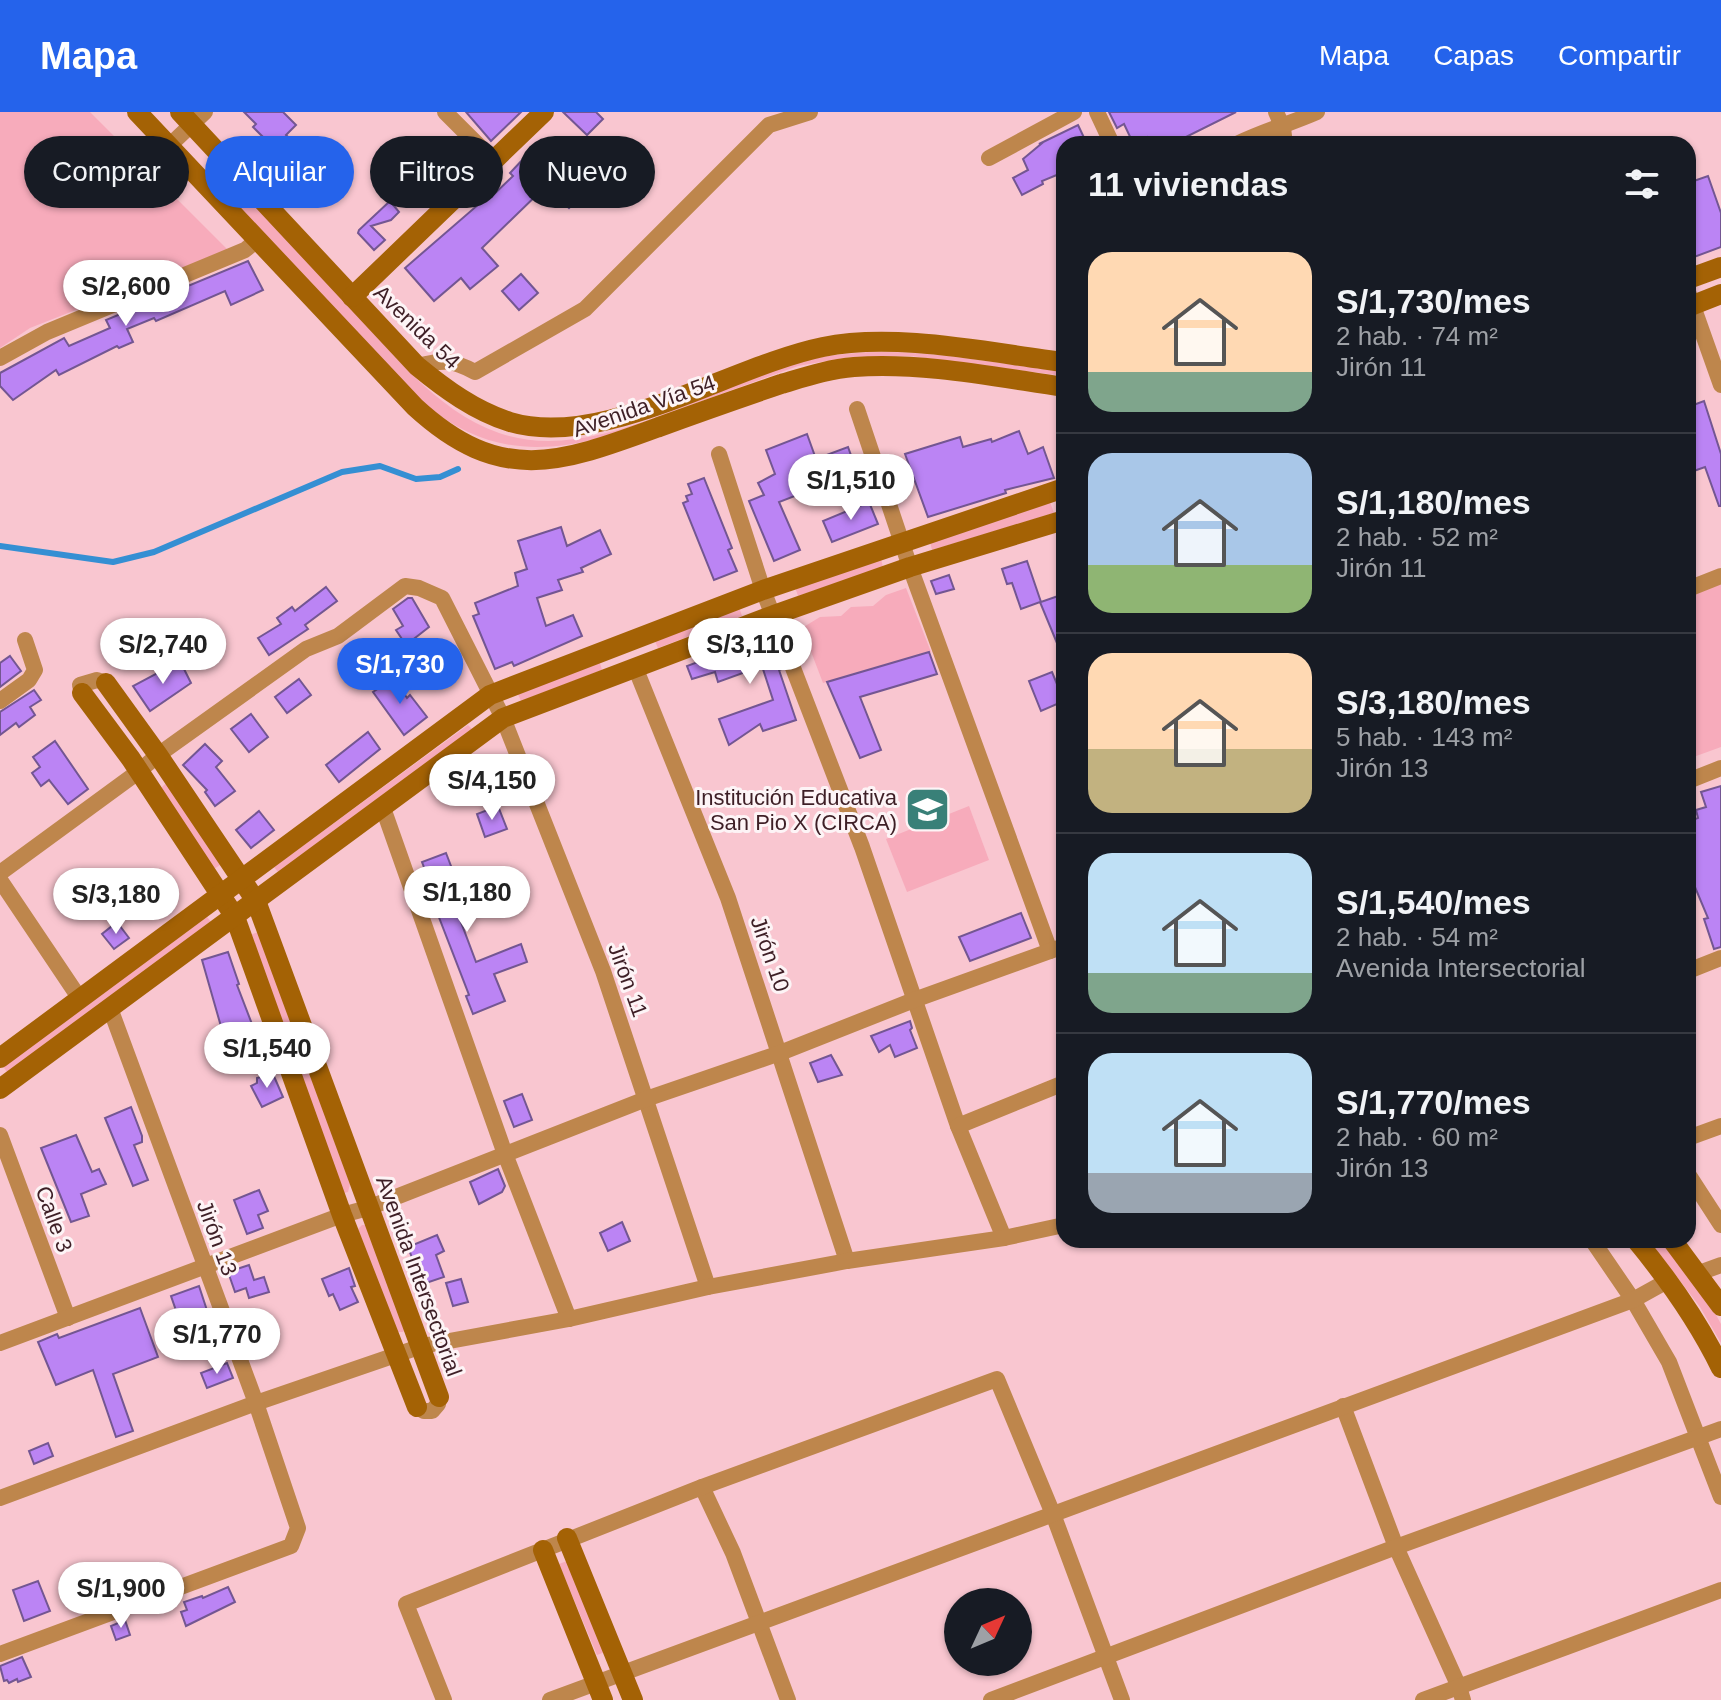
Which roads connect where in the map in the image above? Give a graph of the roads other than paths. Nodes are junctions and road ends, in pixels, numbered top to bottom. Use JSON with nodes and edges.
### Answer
{"nodes":[{"id":1,"x":137,"y":112,"type":"edge"},
{"id":2,"x":445,"y":112,"type":"edge"},
{"id":3,"x":544,"y":112,"type":"edge"},
{"id":4,"x":810,"y":112,"type":"edge"},
{"id":5,"x":1074,"y":112,"type":"edge"},
{"id":6,"x":1097,"y":112,"type":"edge"},
{"id":7,"x":1317,"y":112,"type":"edge"},
{"id":8,"x":192,"y":116,"type":"edge"},
{"id":9,"x":1281,"y":128,"type":"edge"},
{"id":10,"x":160,"y":136,"type":"edge"},
{"id":11,"x":177,"y":136,"type":"edge"},
{"id":12,"x":469,"y":136,"type":"edge"},
{"id":13,"x":1108,"y":136,"type":"edge"},
{"id":14,"x":1254,"y":136,"type":"edge"},
{"id":15,"x":503,"y":152,"type":"edge"},
{"id":16,"x":989,"y":158,"type":"dead end"},
{"id":17,"x":189,"y":167,"type":"edge"},
{"id":18,"x":445,"y":208,"type":"edge"},
{"id":19,"x":258,"y":239,"type":"junction"},
{"id":20,"x":1721,"y":267,"type":"edge"},
{"id":21,"x":1696,"y":276,"type":"edge"},
{"id":22,"x":1721,"y":294,"type":"edge"},
{"id":23,"x":352,"y":297,"type":"junction"},
{"id":24,"x":1696,"y":300,"type":"edge"},
{"id":25,"x":1696,"y":317,"type":"edge"},
{"id":26,"x":0,"y":358,"type":"edge"},
{"id":27,"x":1056,"y":361,"type":"edge"},
{"id":28,"x":417,"y":366,"type":"junction"},
{"id":29,"x":1721,"y":385,"type":"edge"},
{"id":30,"x":1056,"y":386,"type":"edge"},
{"id":31,"x":857,"y":409,"type":"dead end"},
{"id":32,"x":719,"y":454,"type":"dead end"},
{"id":33,"x":1056,"y":491,"type":"edge"},
{"id":34,"x":1056,"y":522,"type":"edge"},
{"id":35,"x":902,"y":542,"type":"junction"},
{"id":36,"x":910,"y":567,"type":"junction"},
{"id":37,"x":1721,"y":576,"type":"edge"},
{"id":38,"x":1696,"y":586,"type":"edge"},
{"id":39,"x":763,"y":590,"type":"junction"},
{"id":40,"x":774,"y":615,"type":"junction"},
{"id":41,"x":25,"y":640,"type":"dead end"},
{"id":42,"x":626,"y":642,"type":"junction"},
{"id":43,"x":635,"y":667,"type":"junction"},
{"id":44,"x":106,"y":683,"type":"joint"},
{"id":45,"x":82,"y":693,"type":"joint"},
{"id":46,"x":490,"y":695,"type":"junction"},
{"id":47,"x":0,"y":701,"type":"edge"},
{"id":48,"x":503,"y":718,"type":"junction"},
{"id":49,"x":158,"y":755,"type":"junction"},
{"id":50,"x":1721,"y":768,"type":"edge"},
{"id":51,"x":138,"y":772,"type":"junction"},
{"id":52,"x":1696,"y":778,"type":"edge"},
{"id":53,"x":383,"y":808,"type":"junction"},
{"id":54,"x":0,"y":873,"type":"edge"},
{"id":55,"x":242,"y":879,"type":"junction"},
{"id":56,"x":0,"y":880,"type":"edge"},
{"id":57,"x":221,"y":896,"type":"junction"},
{"id":58,"x":256,"y":901,"type":"junction"},
{"id":59,"x":235,"y":917,"type":"junction"},
{"id":60,"x":1056,"y":945,"type":"edge"},
{"id":61,"x":1056,"y":948,"type":"edge"},
{"id":62,"x":1721,"y":958,"type":"edge"},
{"id":63,"x":1696,"y":968,"type":"edge"},
{"id":64,"x":80,"y":999,"type":"junction"},
{"id":65,"x":914,"y":1000,"type":"junction"},
{"id":66,"x":110,"y":1008,"type":"junction"},
{"id":67,"x":780,"y":1053,"type":"junction"},
{"id":68,"x":0,"y":1058,"type":"edge"},
{"id":69,"x":1056,"y":1086,"type":"edge"},
{"id":70,"x":0,"y":1089,"type":"edge"},
{"id":71,"x":646,"y":1099,"type":"junction"},
{"id":72,"x":958,"y":1126,"type":"junction"},
{"id":73,"x":1721,"y":1126,"type":"edge"},
{"id":74,"x":0,"y":1135,"type":"edge"},
{"id":75,"x":1696,"y":1135,"type":"edge"},
{"id":76,"x":505,"y":1154,"type":"junction"},
{"id":77,"x":1696,"y":1186,"type":"edge"},
{"id":78,"x":368,"y":1208,"type":"junction"},
{"id":79,"x":342,"y":1215,"type":"junction"},
{"id":80,"x":1721,"y":1225,"type":"edge"},
{"id":81,"x":1056,"y":1227,"type":"edge"},
{"id":82,"x":1004,"y":1238,"type":"junction"},
{"id":83,"x":1597,"y":1248,"type":"edge"},
{"id":84,"x":1643,"y":1248,"type":"edge"},
{"id":85,"x":1679,"y":1248,"type":"edge"},
{"id":86,"x":847,"y":1261,"type":"junction"},
{"id":87,"x":1721,"y":1265,"type":"edge"},
{"id":88,"x":204,"y":1267,"type":"junction"},
{"id":89,"x":1699,"y":1273,"type":"junction"},
{"id":90,"x":1669,"y":1280,"type":"junction"},
{"id":91,"x":708,"y":1287,"type":"junction"},
{"id":92,"x":1633,"y":1300,"type":"junction"},
{"id":93,"x":1721,"y":1306,"type":"edge"},
{"id":94,"x":68,"y":1318,"type":"junction"},
{"id":95,"x":569,"y":1319,"type":"junction"},
{"id":96,"x":0,"y":1343,"type":"edge"},
{"id":97,"x":422,"y":1346,"type":"junction"},
{"id":98,"x":397,"y":1354,"type":"junction"},
{"id":99,"x":1721,"y":1368,"type":"edge"},
{"id":100,"x":439,"y":1397,"type":"joint"},
{"id":101,"x":256,"y":1403,"type":"junction"},
{"id":102,"x":1343,"y":1406,"type":"junction"},
{"id":103,"x":417,"y":1407,"type":"joint"},
{"id":104,"x":1721,"y":1429,"type":"edge"},
{"id":105,"x":1698,"y":1437,"type":"junction"},
{"id":106,"x":702,"y":1487,"type":"junction"},
{"id":107,"x":1721,"y":1497,"type":"edge"},
{"id":108,"x":0,"y":1498,"type":"edge"},
{"id":109,"x":1053,"y":1514,"type":"junction"},
{"id":110,"x":567,"y":1538,"type":"junction"},
{"id":111,"x":1396,"y":1547,"type":"junction"},
{"id":112,"x":543,"y":1550,"type":"junction"},
{"id":113,"x":1721,"y":1590,"type":"edge"},
{"id":114,"x":759,"y":1622,"type":"junction"},
{"id":115,"x":0,"y":1654,"type":"edge"},
{"id":116,"x":1105,"y":1658,"type":"junction"},
{"id":117,"x":623,"y":1672,"type":"junction"},
{"id":118,"x":600,"y":1691,"type":"edge"},
{"id":119,"x":1461,"y":1693,"type":"edge"},
{"id":120,"x":444,"y":1700,"type":"edge"},
{"id":121,"x":550,"y":1700,"type":"edge"},
{"id":122,"x":633,"y":1700,"type":"edge"},
{"id":123,"x":788,"y":1700,"type":"edge"},
{"id":124,"x":991,"y":1700,"type":"edge"},
{"id":125,"x":1122,"y":1700,"type":"edge"},
{"id":126,"x":1423,"y":1700,"type":"edge"}],
"edges":[{"from":1,"to":10,"type":"street","name":"Avenida Vía 54"},
{"from":2,"to":12,"type":"street"},
{"from":3,"to":15,"type":"street"},
{"from":4,"to":28,"type":"street"},
{"from":5,"to":16,"type":"street"},
{"from":6,"to":13,"type":"street"},
{"from":7,"to":9,"type":"street"},
{"from":8,"to":11,"type":"street"},
{"from":8,"to":23,"type":"street","name":"Avenida 54"},
{"from":9,"to":14,"type":"street"},
{"from":17,"to":19,"type":"street","name":"Avenida Vía 54"},
{"from":18,"to":23,"type":"street"},
{"from":19,"to":26,"type":"street"},
{"from":19,"to":30,"type":"street","name":"Avenida Vía 54"},
{"from":20,"to":21,"type":"street"},
{"from":22,"to":24,"type":"street"},
{"from":23,"to":28,"type":"street","name":"Avenida 54"},
{"from":25,"to":29,"type":"street"},
{"from":27,"to":28,"type":"street","name":"Avenida 54"},
{"from":31,"to":35,"type":"street"},
{"from":32,"to":39,"type":"street"},
{"from":33,"to":35,"type":"street"},
{"from":34,"to":36,"type":"street"},
{"from":35,"to":36,"type":"street"},
{"from":35,"to":39,"type":"street"},
{"from":36,"to":40,"type":"street"},
{"from":36,"to":60,"type":"street"},
{"from":37,"to":38,"type":"street"},
{"from":39,"to":40,"type":"street"},
{"from":39,"to":42,"type":"street"},
{"from":40,"to":43,"type":"street"},
{"from":40,"to":65,"type":"street"},
{"from":41,"to":47,"type":"street"},
{"from":42,"to":43,"type":"street"},
{"from":42,"to":46,"type":"street"},
{"from":43,"to":48,"type":"street"},
{"from":43,"to":67,"type":"street","name":"Jirón 10"},
{"from":44,"to":45,"type":"street","name":"Avenida Intersectorial"},
{"from":44,"to":49,"type":"street","name":"Avenida Intersectorial"},
{"from":45,"to":51,"type":"street","name":"Avenida Intersectorial"},
{"from":46,"to":48,"type":"street","name":"Jirón 11"},
{"from":46,"to":49,"type":"street","name":"Jirón 11"},
{"from":46,"to":55,"type":"street"},
{"from":48,"to":53,"type":"street"},
{"from":48,"to":71,"type":"street","name":"Jirón 11"},
{"from":49,"to":51,"type":"street"},
{"from":49,"to":55,"type":"street","name":"Avenida Intersectorial"},
{"from":50,"to":52,"type":"street"},
{"from":51,"to":54,"type":"street"},
{"from":51,"to":57,"type":"street","name":"Avenida Intersectorial"},
{"from":53,"to":58,"type":"street"},
{"from":53,"to":76,"type":"street"},
{"from":55,"to":57,"type":"street"},
{"from":55,"to":58,"type":"street","name":"Avenida Intersectorial"},
{"from":56,"to":64,"type":"street"},
{"from":57,"to":59,"type":"street","name":"Avenida Intersectorial"},
{"from":57,"to":64,"type":"street"},
{"from":58,"to":59,"type":"street"},
{"from":58,"to":78,"type":"street","name":"Avenida Intersectorial"},
{"from":59,"to":66,"type":"street"},
{"from":59,"to":79,"type":"street","name":"Avenida Intersectorial"},
{"from":61,"to":65,"type":"street"},
{"from":62,"to":63,"type":"street"},
{"from":64,"to":68,"type":"street"},
{"from":65,"to":67,"type":"street"},
{"from":65,"to":72,"type":"street"},
{"from":66,"to":70,"type":"street"},
{"from":66,"to":88,"type":"street","name":"Jirón 13"},
{"from":67,"to":71,"type":"street"},
{"from":67,"to":86,"type":"street","name":"Jirón 10"},
{"from":69,"to":72,"type":"street"},
{"from":71,"to":76,"type":"street"},
{"from":71,"to":91,"type":"street","name":"Jirón 11"},
{"from":72,"to":82,"type":"street"},
{"from":73,"to":75,"type":"street"},
{"from":74,"to":94,"type":"street","name":"Calle 3"},
{"from":76,"to":78,"type":"street"},
{"from":76,"to":95,"type":"street"},
{"from":77,"to":80,"type":"street"},
{"from":78,"to":79,"type":"street"},
{"from":78,"to":97,"type":"street","name":"Avenida Intersectorial"},
{"from":79,"to":88,"type":"street"},
{"from":79,"to":98,"type":"street","name":"Avenida Intersectorial"},
{"from":81,"to":82,"type":"street"},
{"from":82,"to":86,"type":"street"},
{"from":83,"to":92,"type":"street"},
{"from":84,"to":90,"type":"street"},
{"from":85,"to":89,"type":"street"},
{"from":86,"to":91,"type":"street"},
{"from":87,"to":89,"type":"street"},
{"from":88,"to":94,"type":"street"},
{"from":88,"to":101,"type":"street","name":"Jirón 13"},
{"from":89,"to":93,"type":"street"},
{"from":90,"to":92,"type":"street"},
{"from":90,"to":99,"type":"street"},
{"from":91,"to":95,"type":"street"},
{"from":92,"to":102,"type":"street"},
{"from":92,"to":105,"type":"street"},
{"from":94,"to":96,"type":"street"},
{"from":95,"to":97,"type":"street"},
{"from":97,"to":98,"type":"street"},
{"from":97,"to":100,"type":"street","name":"Avenida Intersectorial"},
{"from":98,"to":101,"type":"street"},
{"from":98,"to":103,"type":"street","name":"Avenida Intersectorial"},
{"from":100,"to":103,"type":"street","name":"Avenida Intersectorial"},
{"from":101,"to":108,"type":"street"},
{"from":101,"to":115,"type":"street","name":"Jirón 13"},
{"from":102,"to":109,"type":"street"},
{"from":102,"to":111,"type":"street"},
{"from":104,"to":105,"type":"street"},
{"from":105,"to":107,"type":"street"},
{"from":105,"to":111,"type":"street"},
{"from":106,"to":109,"type":"street"},
{"from":106,"to":110,"type":"street"},
{"from":106,"to":114,"type":"street"},
{"from":109,"to":114,"type":"street"},
{"from":109,"to":116,"type":"street"},
{"from":110,"to":112,"type":"street"},
{"from":110,"to":117,"type":"street"},
{"from":111,"to":116,"type":"street"},
{"from":111,"to":119,"type":"street"},
{"from":112,"to":118,"type":"street"},
{"from":112,"to":120,"type":"street"},
{"from":113,"to":119,"type":"street"},
{"from":114,"to":117,"type":"street"},
{"from":114,"to":123,"type":"street"},
{"from":116,"to":124,"type":"street"},
{"from":116,"to":125,"type":"street"},
{"from":117,"to":118,"type":"street"},
{"from":117,"to":122,"type":"street"},
{"from":118,"to":121,"type":"street"},
{"from":119,"to":126,"type":"street"}]}
